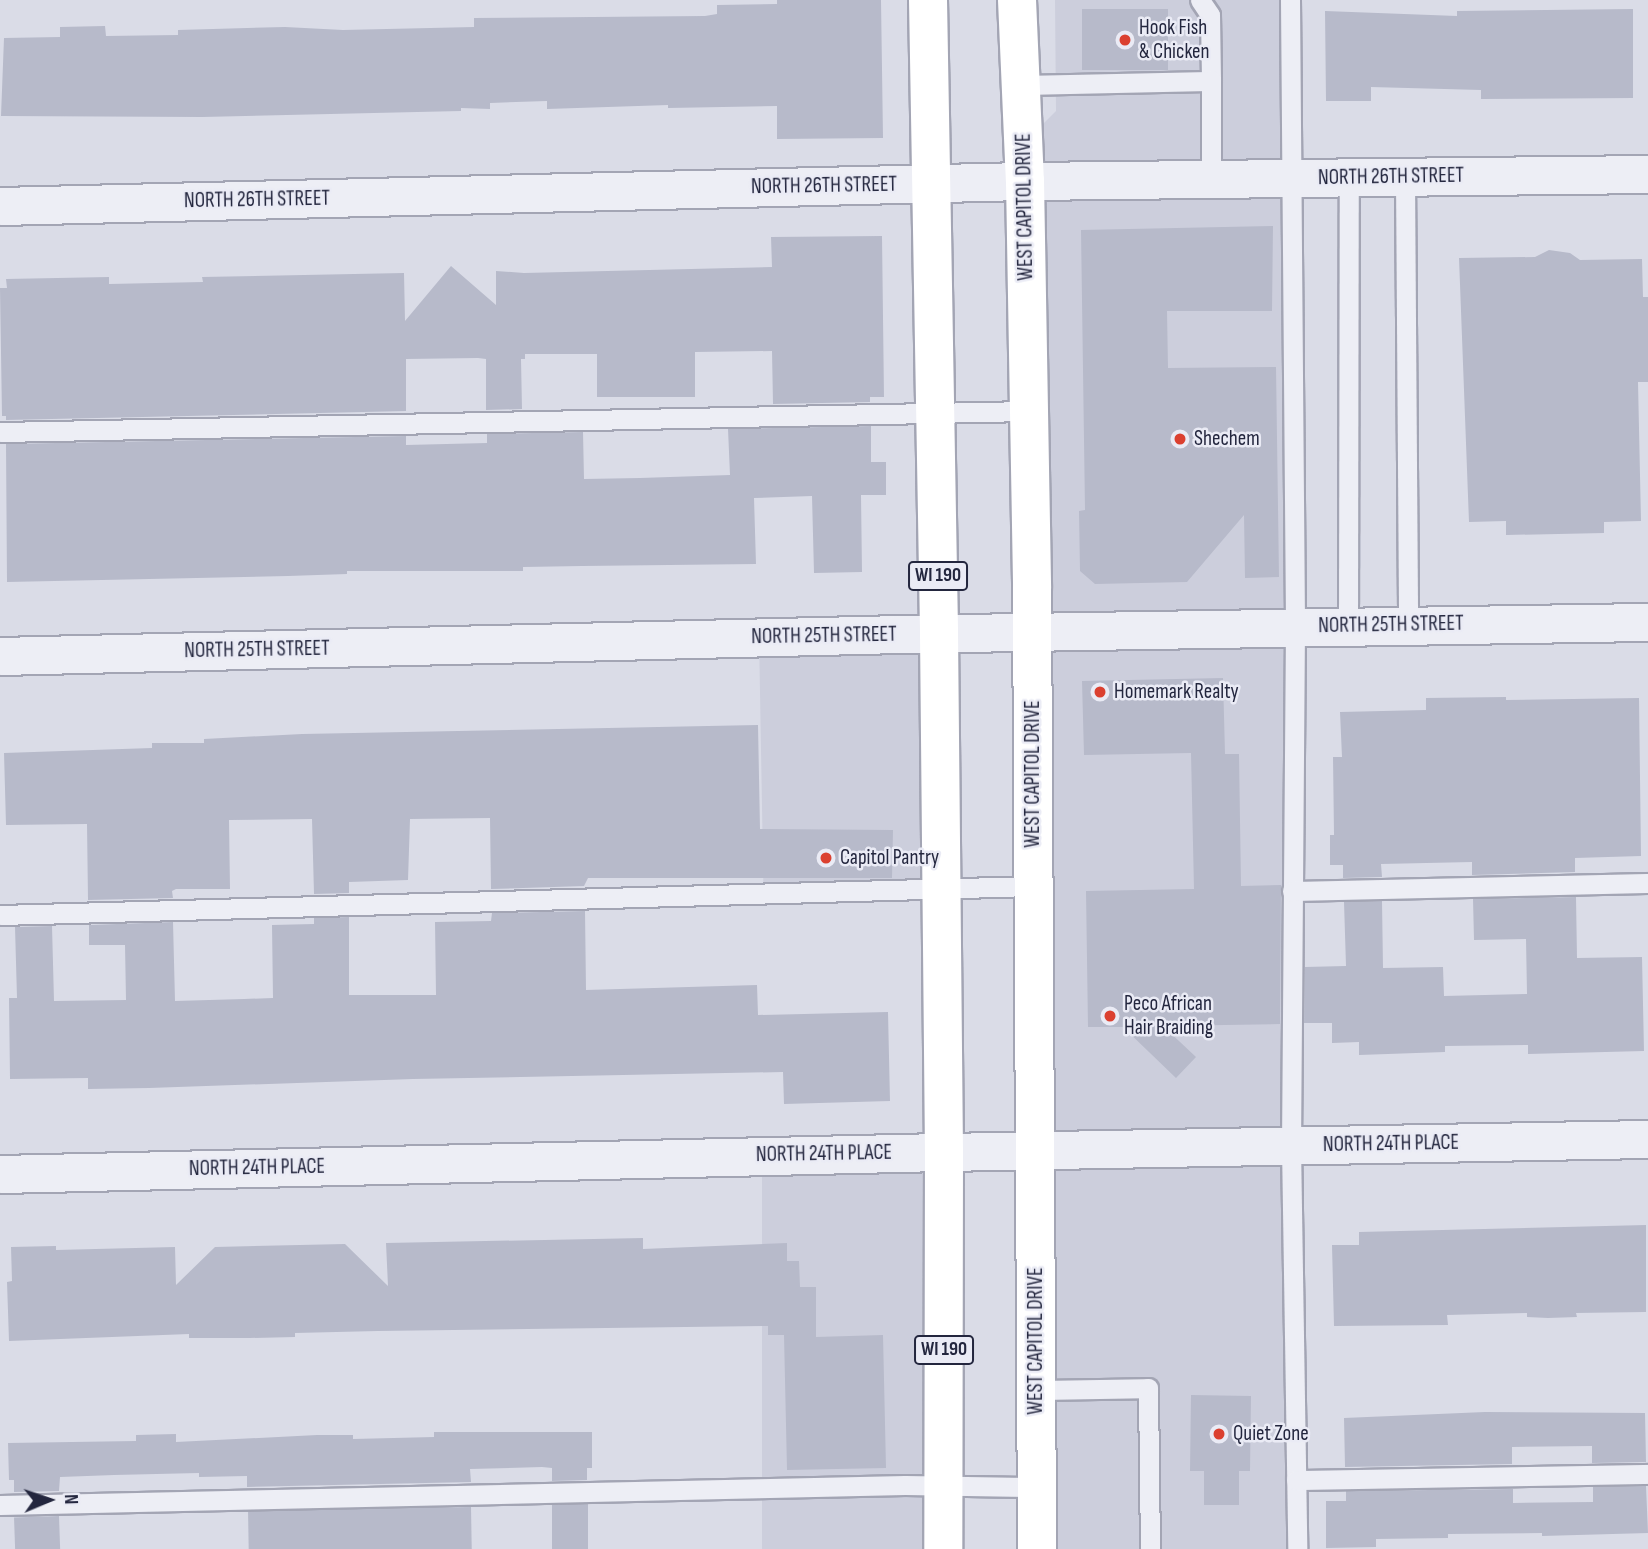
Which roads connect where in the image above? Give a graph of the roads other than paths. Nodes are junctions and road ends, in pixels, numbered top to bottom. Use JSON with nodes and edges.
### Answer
{"nodes":[{"id":1,"x":928,"y":0,"type":"edge"},
{"id":2,"x":1017,"y":0,"type":"edge"},
{"id":3,"x":1200,"y":0,"type":"edge"},
{"id":4,"x":1290,"y":0,"type":"edge"},
{"id":5,"x":1211,"y":81,"type":"junction"},
{"id":6,"x":1021,"y":85,"type":"junction"},
{"id":7,"x":1648,"y":174,"type":"edge"},
{"id":8,"x":1349,"y":177,"type":"junction"},
{"id":9,"x":1405,"y":177,"type":"junction"},
{"id":10,"x":1290,"y":178,"type":"junction"},
{"id":11,"x":1211,"y":179,"type":"junction"},
{"id":12,"x":1025,"y":181,"type":"junction"},
{"id":13,"x":933,"y":184,"type":"junction"},
{"id":14,"x":0,"y":206,"type":"edge"},
{"id":15,"x":1029,"y":411,"type":"junction"},
{"id":16,"x":936,"y":414,"type":"junction"},
{"id":17,"x":0,"y":432,"type":"edge"},
{"id":18,"x":1648,"y":622,"type":"edge"},
{"id":19,"x":1408,"y":625,"type":"junction"},
{"id":20,"x":1348,"y":626,"type":"junction"},
{"id":21,"x":1294,"y":627,"type":"junction"},
{"id":22,"x":1032,"y":631,"type":"junction"},
{"id":23,"x":939,"y":633,"type":"junction"},
{"id":24,"x":0,"y":656,"type":"edge"},
{"id":25,"x":1648,"y":883,"type":"edge"},
{"id":26,"x":1034,"y":886,"type":"junction"},
{"id":27,"x":942,"y":890,"type":"junction"},
{"id":28,"x":1292,"y":891,"type":"junction"},
{"id":29,"x":0,"y":915,"type":"edge"},
{"id":30,"x":1648,"y":1139,"type":"edge"},
{"id":31,"x":1290,"y":1145,"type":"junction"},
{"id":32,"x":944,"y":1152,"type":"junction"},
{"id":33,"x":1035,"y":1152,"type":"junction"},
{"id":34,"x":0,"y":1174,"type":"edge"},
{"id":35,"x":1036,"y":1390,"type":"junction"},
{"id":36,"x":1648,"y":1474,"type":"edge"},
{"id":37,"x":1296,"y":1480,"type":"junction"},
{"id":38,"x":943,"y":1484,"type":"junction"},
{"id":39,"x":1037,"y":1487,"type":"junction"},
{"id":40,"x":0,"y":1505,"type":"edge"},
{"id":41,"x":943,"y":1549,"type":"edge"},
{"id":42,"x":1037,"y":1549,"type":"edge"},
{"id":43,"x":1150,"y":1549,"type":"edge"},
{"id":44,"x":1297,"y":1549,"type":"edge"}],
"edges":[{"from":1,"to":13,"type":"main road","number":"WI 190"},
{"from":2,"to":6,"type":"main road","name":"WEST CAPITOL DRIVE"},
{"from":3,"to":5,"type":"lane"},
{"from":4,"to":10,"type":"lane"},
{"from":5,"to":6,"type":"lane"},
{"from":5,"to":11,"type":"lane"},
{"from":6,"to":12,"type":"main road","name":"WEST CAPITOL DRIVE"},
{"from":7,"to":9,"type":"street","name":"NORTH 26TH STREET"},
{"from":8,"to":9,"type":"street","name":"NORTH 26TH STREET"},
{"from":8,"to":10,"type":"street","name":"NORTH 26TH STREET"},
{"from":8,"to":20,"type":"lane"},
{"from":9,"to":19,"type":"lane"},
{"from":10,"to":11,"type":"street","name":"NORTH 26TH STREET"},
{"from":10,"to":21,"type":"lane"},
{"from":11,"to":12,"type":"street","name":"NORTH 26TH STREET"},
{"from":12,"to":13,"type":"street","name":"NORTH 26TH STREET"},
{"from":12,"to":15,"type":"main road","name":"WEST CAPITOL DRIVE"},
{"from":13,"to":14,"type":"street","name":"NORTH 26TH STREET"},
{"from":13,"to":16,"type":"main road","number":"WI 190"},
{"from":15,"to":16,"type":"lane"},
{"from":15,"to":22,"type":"main road","name":"WEST CAPITOL DRIVE"},
{"from":16,"to":17,"type":"lane"},
{"from":16,"to":23,"type":"main road","number":"WI 190"},
{"from":18,"to":19,"type":"street","name":"NORTH 25TH STREET"},
{"from":19,"to":20,"type":"street","name":"NORTH 25TH STREET"},
{"from":20,"to":21,"type":"street","name":"NORTH 25TH STREET"},
{"from":21,"to":22,"type":"street","name":"NORTH 25TH STREET"},
{"from":21,"to":28,"type":"lane"},
{"from":22,"to":23,"type":"street","name":"NORTH 25TH STREET"},
{"from":22,"to":26,"type":"main road","name":"WEST CAPITOL DRIVE"},
{"from":23,"to":24,"type":"street","name":"NORTH 25TH STREET"},
{"from":23,"to":27,"type":"main road","number":"WI 190"},
{"from":25,"to":28,"type":"lane"},
{"from":26,"to":27,"type":"lane"},
{"from":26,"to":33,"type":"main road","name":"WEST CAPITOL DRIVE"},
{"from":27,"to":29,"type":"lane"},
{"from":27,"to":32,"type":"main road","number":"WI 190"},
{"from":28,"to":31,"type":"lane"},
{"from":30,"to":31,"type":"street","name":"NORTH 24TH PLACE"},
{"from":31,"to":33,"type":"street","name":"NORTH 24TH PLACE"},
{"from":31,"to":37,"type":"lane"},
{"from":32,"to":33,"type":"street","name":"NORTH 24TH PLACE"},
{"from":32,"to":34,"type":"street","name":"NORTH 24TH PLACE"},
{"from":32,"to":38,"type":"main road","number":"WI 190"},
{"from":33,"to":35,"type":"main road","name":"WEST CAPITOL DRIVE"},
{"from":35,"to":39,"type":"main road","name":"WEST CAPITOL DRIVE"},
{"from":35,"to":43,"type":"lane"},
{"from":36,"to":37,"type":"lane"},
{"from":37,"to":44,"type":"lane"},
{"from":38,"to":39,"type":"lane"},
{"from":38,"to":40,"type":"lane"},
{"from":38,"to":41,"type":"main road","number":"WI 190"},
{"from":39,"to":42,"type":"main road","name":"WEST CAPITOL DRIVE"}]}
